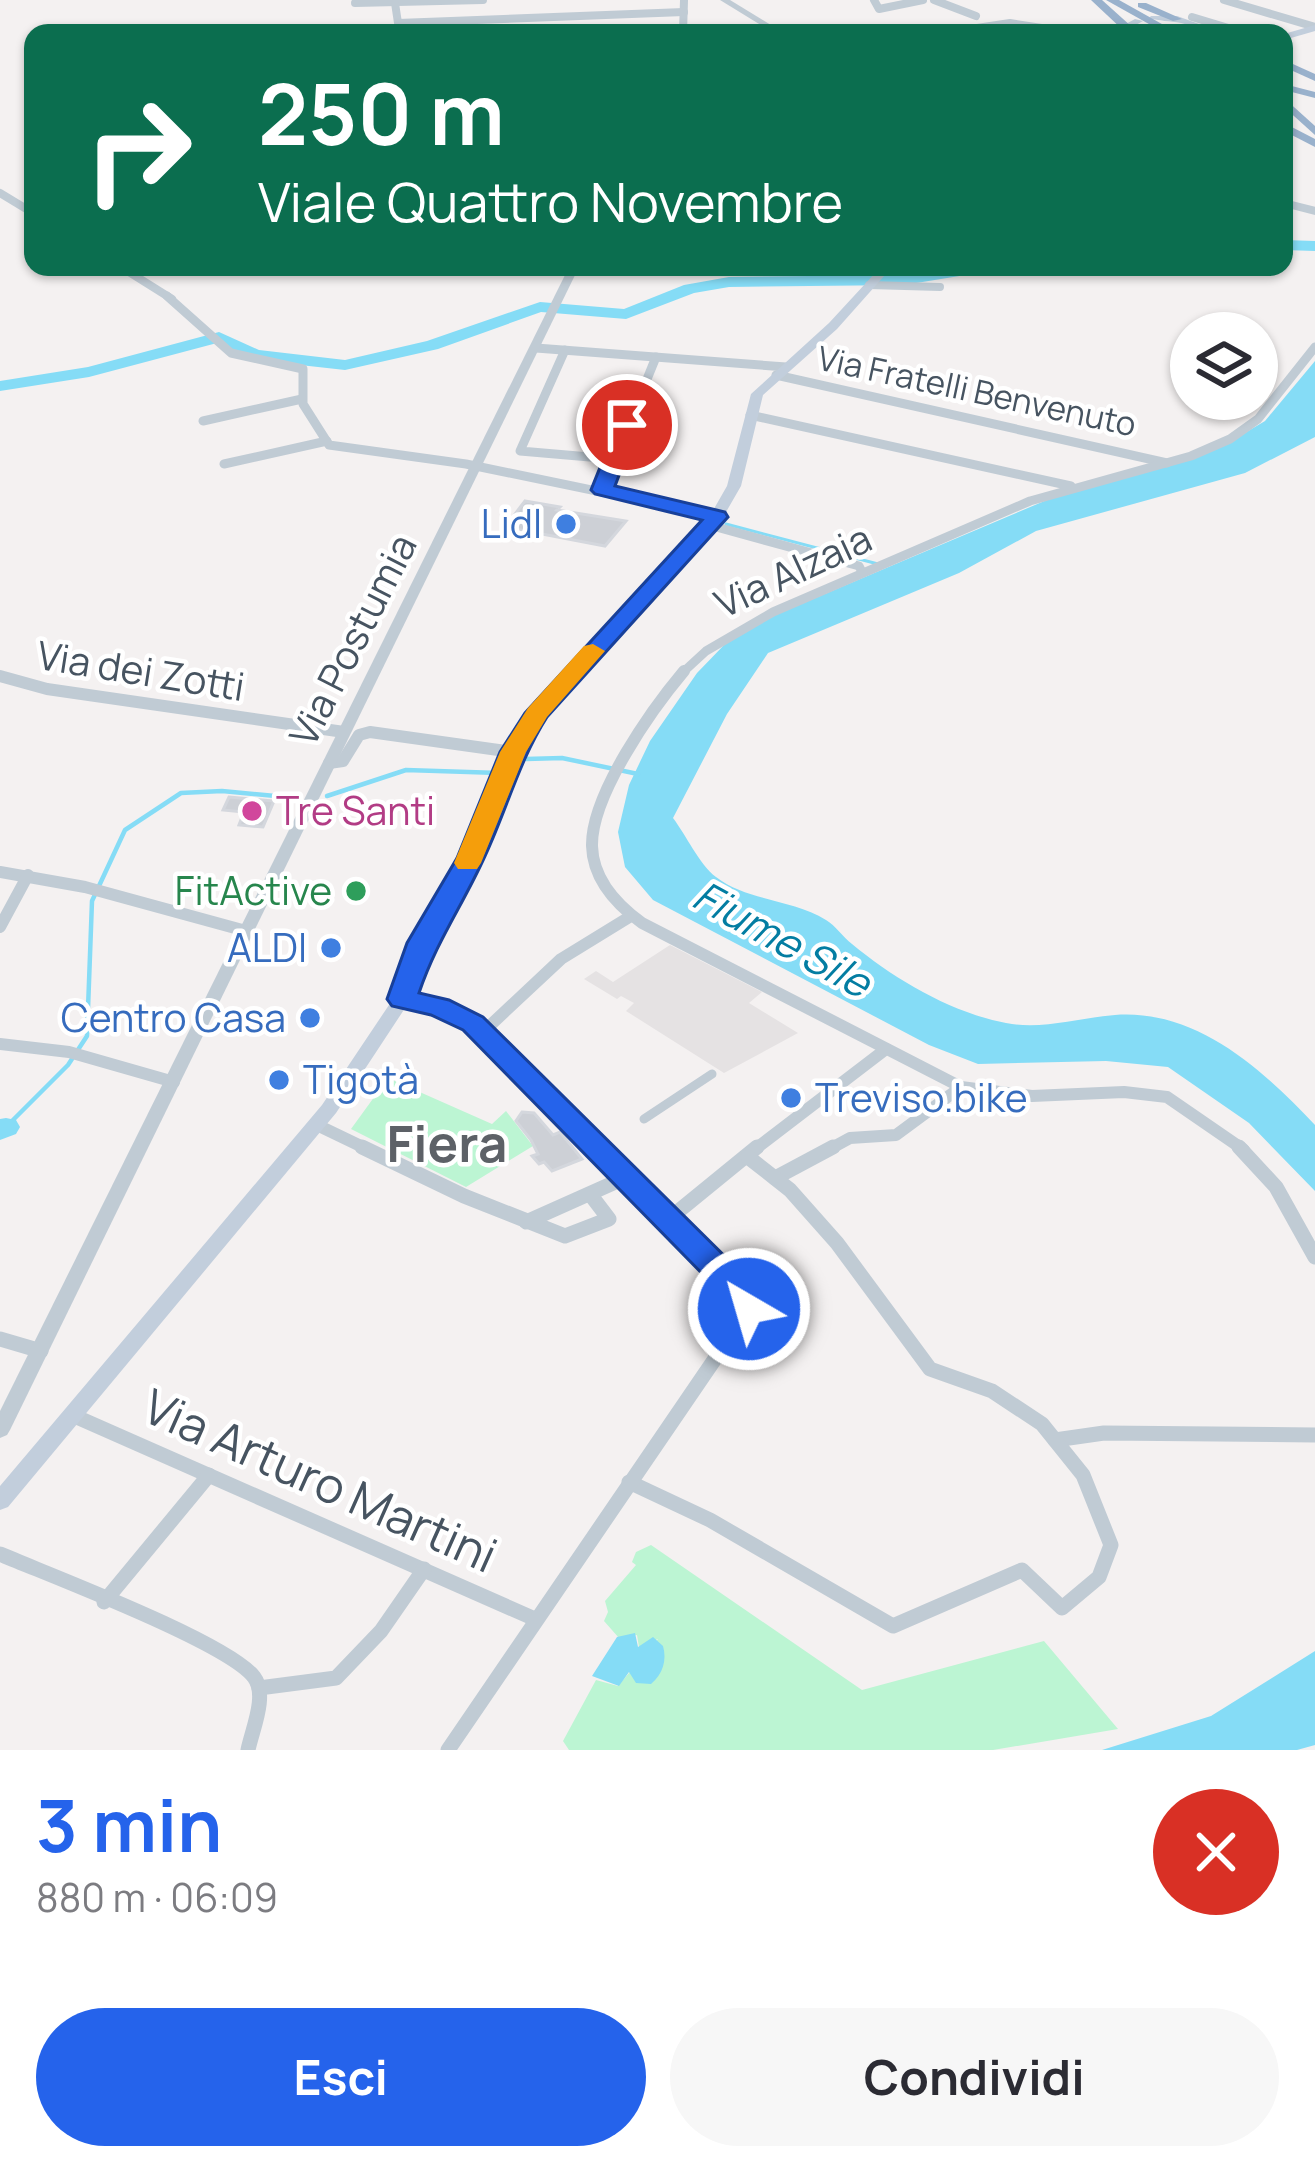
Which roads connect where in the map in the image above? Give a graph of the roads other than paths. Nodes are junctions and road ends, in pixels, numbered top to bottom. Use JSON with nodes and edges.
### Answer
{"nodes":[{"id":1,"x":483,"y":0,"type":"edge"},
{"id":2,"x":724,"y":0,"type":"edge"},
{"id":3,"x":874,"y":0,"type":"edge"},
{"id":4,"x":923,"y":0,"type":"edge"},
{"id":5,"x":934,"y":0,"type":"edge"},
{"id":6,"x":1096,"y":0,"type":"edge"},
{"id":7,"x":1111,"y":0,"type":"edge"},
{"id":8,"x":1131,"y":0,"type":"edge"},
{"id":9,"x":1224,"y":0,"type":"edge"},
{"id":10,"x":355,"y":3,"type":"dead end"},
{"id":11,"x":395,"y":3,"type":"edge"},
{"id":12,"x":684,"y":6,"type":"edge"},
{"id":13,"x":976,"y":16,"type":"dead end"},
{"id":14,"x":1177,"y":19,"type":"junction"},
{"id":15,"x":1198,"y":21,"type":"junction"},
{"id":16,"x":764,"y":24,"type":"edge"},
{"id":17,"x":1139,"y":24,"type":"edge"},
{"id":18,"x":1204,"y":24,"type":"edge"},
{"id":19,"x":1210,"y":24,"type":"edge"},
{"id":20,"x":1315,"y":28,"type":"edge"},
{"id":21,"x":1293,"y":110,"type":"edge"},
{"id":22,"x":1315,"y":132,"type":"edge"},
{"id":23,"x":136,"y":276,"type":"edge"},
{"id":24,"x":570,"y":276,"type":"edge"},
{"id":25,"x":881,"y":276,"type":"edge"},
{"id":26,"x":872,"y":282,"type":"junction"},
{"id":27,"x":940,"y":287,"type":"dead end"},
{"id":28,"x":1315,"y":346,"type":"edge"},
{"id":29,"x":536,"y":348,"type":"junction"},
{"id":30,"x":565,"y":350,"type":"junction"},
{"id":31,"x":656,"y":356,"type":"junction"},
{"id":32,"x":781,"y":371,"type":"junction"},
{"id":33,"x":302,"y":400,"type":"junction"},
{"id":34,"x":750,"y":415,"type":"junction"},
{"id":35,"x":203,"y":422,"type":"dead end"},
{"id":36,"x":334,"y":445,"type":"junction"},
{"id":37,"x":613,"y":459,"type":"junction"},
{"id":38,"x":1167,"y":463,"type":"junction"},
{"id":39,"x":224,"y":464,"type":"dead end"},
{"id":40,"x":477,"y":467,"type":"junction"},
{"id":41,"x":1074,"y":486,"type":"junction"},
{"id":42,"x":602,"y":490,"type":"junction"},
{"id":43,"x":713,"y":521,"type":"junction"},
{"id":44,"x":862,"y":572,"type":"junction"},
{"id":45,"x":0,"y":676,"type":"edge"},
{"id":46,"x":344,"y":732,"type":"junction"},
{"id":47,"x":513,"y":752,"type":"junction"},
{"id":48,"x":329,"y":763,"type":"junction"},
{"id":49,"x":0,"y":872,"type":"edge"},
{"id":50,"x":28,"y":875,"type":"junction"},
{"id":51,"x":631,"y":916,"type":"junction"},
{"id":52,"x":0,"y":927,"type":"edge"},
{"id":53,"x":246,"y":931,"type":"junction"},
{"id":54,"x":402,"y":999,"type":"junction"},
{"id":55,"x":482,"y":1033,"type":"junction"},
{"id":56,"x":0,"y":1044,"type":"edge"},
{"id":57,"x":886,"y":1049,"type":"junction"},
{"id":58,"x":712,"y":1074,"type":"dead end"},
{"id":59,"x":174,"y":1082,"type":"junction"},
{"id":60,"x":961,"y":1087,"type":"junction"},
{"id":61,"x":644,"y":1120,"type":"dead end"},
{"id":62,"x":317,"y":1125,"type":"junction"},
{"id":63,"x":748,"y":1157,"type":"junction"},
{"id":64,"x":629,"y":1176,"type":"junction"},
{"id":65,"x":775,"y":1178,"type":"junction"},
{"id":66,"x":590,"y":1194,"type":"junction"},
{"id":67,"x":670,"y":1218,"type":"junction"},
{"id":68,"x":525,"y":1223,"type":"junction"},
{"id":69,"x":1315,"y":1257,"type":"edge"},
{"id":70,"x":0,"y":1339,"type":"edge"},
{"id":71,"x":40,"y":1352,"type":"junction"},
{"id":72,"x":73,"y":1415,"type":"junction"},
{"id":73,"x":0,"y":1430,"type":"edge"},
{"id":74,"x":1315,"y":1435,"type":"edge"},
{"id":75,"x":1055,"y":1440,"type":"junction"},
{"id":76,"x":208,"y":1475,"type":"junction"},
{"id":77,"x":629,"y":1483,"type":"junction"},
{"id":78,"x":0,"y":1501,"type":"edge"},
{"id":79,"x":0,"y":1554,"type":"edge"},
{"id":80,"x":424,"y":1569,"type":"junction"},
{"id":81,"x":104,"y":1602,"type":"junction"},
{"id":82,"x":535,"y":1618,"type":"junction"},
{"id":83,"x":259,"y":1688,"type":"junction"},
{"id":84,"x":248,"y":1750,"type":"edge"},
{"id":85,"x":448,"y":1750,"type":"edge"}],
"edges":[{"from":1,"to":11,"type":"street"},
{"from":2,"to":16,"type":"street"},
{"from":3,"to":4,"type":"street"},
{"from":5,"to":13,"type":"street"},
{"from":6,"to":17,"type":"highway"},
{"from":7,"to":17,"type":"highway"},
{"from":8,"to":14,"type":"highway"},
{"from":9,"to":20,"type":"street"},
{"from":10,"to":11,"type":"street"},
{"from":11,"to":12,"type":"street"},
{"from":14,"to":15,"type":"main road"},
{"from":14,"to":17,"type":"main road"},
{"from":15,"to":18,"type":"main road"},
{"from":15,"to":19,"type":"street"},
{"from":21,"to":22,"type":"highway"},
{"from":23,"to":33,"type":"street"},
{"from":24,"to":29,"type":"street","name":"Via Postumia"},
{"from":25,"to":26,"type":"main road"},
{"from":26,"to":27,"type":"street"},
{"from":26,"to":32,"type":"main road"},
{"from":28,"to":38,"type":"street","name":"Via Alzaia"},
{"from":29,"to":30,"type":"street","name":"Via Fratelli Benvenuto"},
{"from":29,"to":40,"type":"street","name":"Via Postumia"},
{"from":30,"to":31,"type":"street","name":"Via Fratelli Benvenuto"},
{"from":30,"to":37,"type":"street"},
{"from":31,"to":32,"type":"street","name":"Via Fratelli Benvenuto"},
{"from":31,"to":37,"type":"street"},
{"from":32,"to":34,"type":"main road"},
{"from":32,"to":38,"type":"street","name":"Via Fratelli Benvenuto"},
{"from":33,"to":35,"type":"street"},
{"from":33,"to":36,"type":"street"},
{"from":34,"to":41,"type":"street"},
{"from":34,"to":43,"type":"main road"},
{"from":36,"to":39,"type":"street"},
{"from":36,"to":40,"type":"street"},
{"from":37,"to":42,"type":"street"},
{"from":38,"to":41,"type":"street","name":"Via Alzaia"},
{"from":40,"to":42,"type":"street"},
{"from":40,"to":46,"type":"street","name":"Via Postumia"},
{"from":41,"to":44,"type":"street","name":"Via Alzaia"},
{"from":42,"to":43,"type":"street"},
{"from":43,"to":44,"type":"street"},
{"from":43,"to":47,"type":"main road"},
{"from":44,"to":51,"type":"street","name":"Via Alzaia"},
{"from":45,"to":46,"type":"street","name":"Via dei Zotti"},
{"from":46,"to":48,"type":"street","name":"Via Postumia"},
{"from":47,"to":48,"type":"street"},
{"from":47,"to":54,"type":"main road"},
{"from":48,"to":53,"type":"street","name":"Via Postumia"},
{"from":49,"to":50,"type":"street"},
{"from":50,"to":52,"type":"street"},
{"from":50,"to":53,"type":"street"},
{"from":51,"to":55,"type":"street"},
{"from":51,"to":57,"type":"street","name":"Via Alzaia"},
{"from":53,"to":59,"type":"street","name":"Via Postumia"},
{"from":54,"to":55,"type":"street"},
{"from":54,"to":62,"type":"main road"},
{"from":55,"to":64,"type":"street"},
{"from":56,"to":59,"type":"street"},
{"from":57,"to":60,"type":"street","name":"Via Alzaia"},
{"from":57,"to":63,"type":"street"},
{"from":58,"to":61,"type":"street"},
{"from":59,"to":71,"type":"street","name":"Via Postumia"},
{"from":60,"to":65,"type":"street"},
{"from":60,"to":69,"type":"street","name":"Via Alzaia"},
{"from":62,"to":68,"type":"street"},
{"from":62,"to":72,"type":"main road"},
{"from":63,"to":65,"type":"street"},
{"from":63,"to":67,"type":"street"},
{"from":64,"to":66,"type":"street"},
{"from":64,"to":67,"type":"street"},
{"from":65,"to":75,"type":"street"},
{"from":66,"to":68,"type":"street"},
{"from":66,"to":68,"type":"street"},
{"from":67,"to":77,"type":"street"},
{"from":70,"to":71,"type":"street"},
{"from":71,"to":73,"type":"street","name":"Via Postumia"},
{"from":72,"to":76,"type":"street","name":"Via Arturo Martini"},
{"from":72,"to":78,"type":"main road"},
{"from":74,"to":75,"type":"street"},
{"from":75,"to":77,"type":"street"},
{"from":76,"to":80,"type":"street","name":"Via Arturo Martini"},
{"from":76,"to":81,"type":"street"},
{"from":77,"to":82,"type":"street"},
{"from":79,"to":81,"type":"street"},
{"from":80,"to":82,"type":"street","name":"Via Arturo Martini"},
{"from":80,"to":83,"type":"street"},
{"from":81,"to":83,"type":"street"},
{"from":82,"to":85,"type":"street"},
{"from":83,"to":84,"type":"street"}]}
